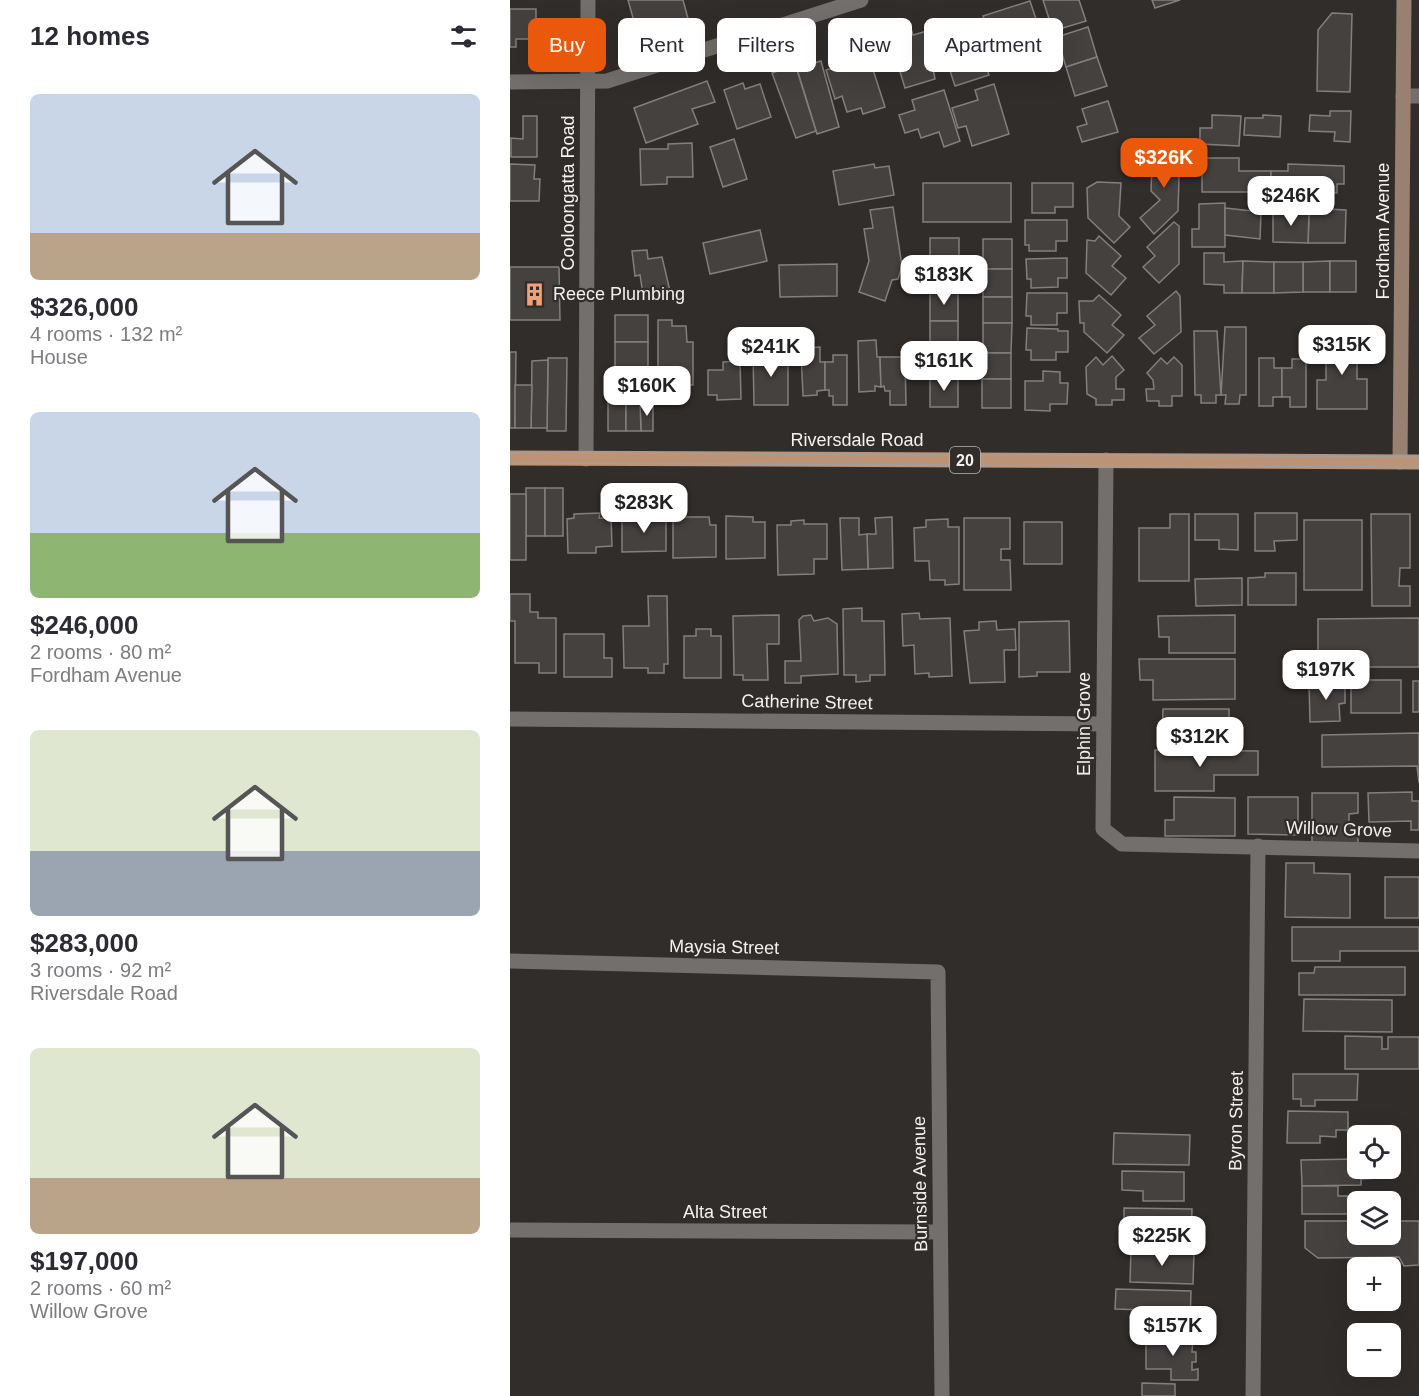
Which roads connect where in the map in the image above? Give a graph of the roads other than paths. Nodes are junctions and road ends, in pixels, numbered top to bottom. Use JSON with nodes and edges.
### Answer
{"nodes":[{"id":1,"x":588,"y":0,"type":"edge"},
{"id":2,"x":861,"y":0,"type":"edge"},
{"id":3,"x":1404,"y":0,"type":"edge"},
{"id":4,"x":510,"y":82,"type":"edge"},
{"id":5,"x":588,"y":82,"type":"junction"},
{"id":6,"x":1403,"y":96,"type":"junction"},
{"id":7,"x":1419,"y":96,"type":"edge"},
{"id":8,"x":510,"y":458,"type":"edge"},
{"id":9,"x":586,"y":459,"type":"junction"},
{"id":10,"x":1106,"y":460,"type":"junction"},
{"id":11,"x":1400,"y":462,"type":"junction"},
{"id":12,"x":1419,"y":462,"type":"edge"},
{"id":13,"x":510,"y":719,"type":"edge"},
{"id":14,"x":1103,"y":724,"type":"junction"},
{"id":15,"x":1258,"y":846,"type":"junction"},
{"id":16,"x":1419,"y":851,"type":"edge"},
{"id":17,"x":510,"y":961,"type":"edge"},
{"id":18,"x":938,"y":972,"type":"joint"},
{"id":19,"x":510,"y":1230,"type":"edge"},
{"id":20,"x":940,"y":1232,"type":"junction"},
{"id":21,"x":942,"y":1396,"type":"edge"},
{"id":22,"x":1253,"y":1396,"type":"edge"}],
"edges":[{"from":1,"to":5,"type":"street","name":"Cooloongatta Road"},
{"from":2,"to":5,"type":"street"},
{"from":3,"to":6,"type":"street","name":"Fordham Avenue"},
{"from":4,"to":5,"type":"street"},
{"from":5,"to":9,"type":"street","name":"Cooloongatta Road"},
{"from":6,"to":7,"type":"street"},
{"from":6,"to":11,"type":"street","name":"Fordham Avenue"},
{"from":8,"to":9,"type":"main road","name":"Riversdale Road","number":"20"},
{"from":9,"to":10,"type":"main road","name":"Riversdale Road","number":"20"},
{"from":10,"to":11,"type":"main road","name":"Riversdale Road","number":"20"},
{"from":10,"to":14,"type":"street","name":"Elphin Grove"},
{"from":11,"to":12,"type":"main road","name":"Riversdale Road","number":"20"},
{"from":13,"to":14,"type":"street","name":"Catherine Street"},
{"from":14,"to":15,"type":"street","name":"Elphin Grove"},
{"from":15,"to":16,"type":"street","name":"Willow Grove"},
{"from":15,"to":22,"type":"street","name":"Byron Street"},
{"from":17,"to":18,"type":"street","name":"Maysia Street"},
{"from":18,"to":20,"type":"street","name":"Burnside Avenue"},
{"from":19,"to":20,"type":"street","name":"Alta Street"},
{"from":20,"to":21,"type":"street","name":"Burnside Avenue"}]}
